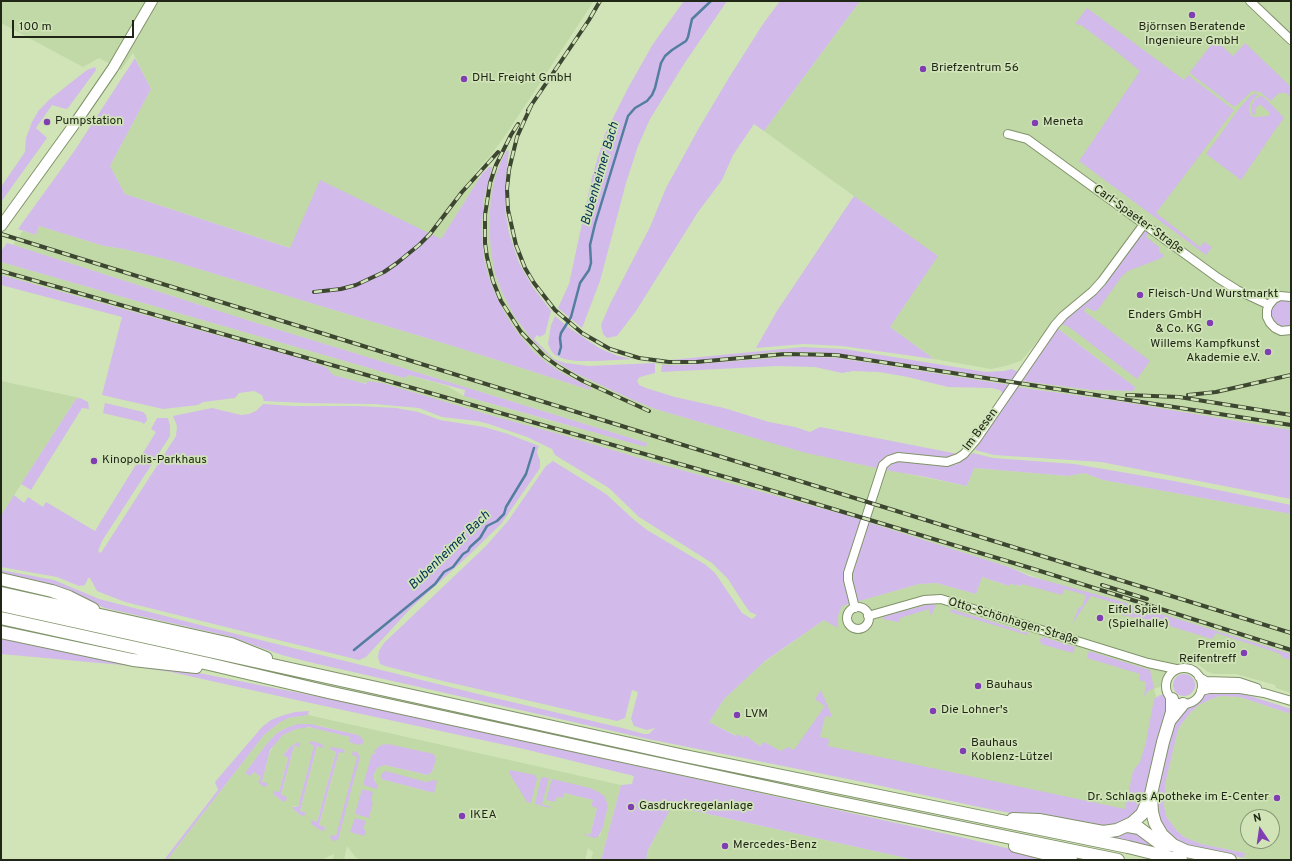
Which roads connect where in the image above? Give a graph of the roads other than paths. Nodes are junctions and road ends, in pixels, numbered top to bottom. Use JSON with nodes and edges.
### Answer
{"nodes":[{"id":1,"x":152,"y":1,"type":"edge"},
{"id":2,"x":1250,"y":1,"type":"edge"},
{"id":3,"x":1291,"y":40,"type":"edge"},
{"id":4,"x":1008,"y":134,"type":"dead end"},
{"id":5,"x":1144,"y":224,"type":"junction"},
{"id":6,"x":1,"y":226,"type":"edge"},
{"id":7,"x":1291,"y":297,"type":"edge"},
{"id":8,"x":1269,"y":305,"type":"junction"},
{"id":9,"x":1291,"y":330,"type":"edge"},
{"id":10,"x":1,"y":579,"type":"edge"},
{"id":11,"x":1,"y":593,"type":"edge"},
{"id":12,"x":1,"y":605,"type":"edge"},
{"id":13,"x":855,"y":608,"type":"junction"},
{"id":14,"x":107,"y":616,"type":"junction"},
{"id":15,"x":868,"y":616,"type":"junction"},
{"id":16,"x":1,"y":618,"type":"edge"},
{"id":17,"x":1,"y":632,"type":"edge"},
{"id":18,"x":1156,"y":666,"type":"junction"},
{"id":19,"x":283,"y":667,"type":"junction"},
{"id":20,"x":1176,"y":670,"type":"junction"},
{"id":21,"x":247,"y":673,"type":"junction"},
{"id":22,"x":1199,"y":677,"type":"junction"},
{"id":23,"x":1166,"y":680,"type":"junction"},
{"id":24,"x":1201,"y":691,"type":"junction"},
{"id":25,"x":1264,"y":693,"type":"junction"},
{"id":26,"x":1177,"y":701,"type":"junction"},
{"id":27,"x":1291,"y":702,"type":"edge"},
{"id":28,"x":1151,"y":794,"type":"junction"},
{"id":29,"x":992,"y":820,"type":"junction"},
{"id":30,"x":947,"y":825,"type":"junction"},
{"id":31,"x":1128,"y":826,"type":"junction"},
{"id":32,"x":1172,"y":845,"type":"junction"},
{"id":33,"x":1071,"y":860,"type":"edge"},
{"id":34,"x":1118,"y":860,"type":"edge"},
{"id":35,"x":1182,"y":860,"type":"edge"},
{"id":36,"x":1230,"y":860,"type":"edge"}],
"edges":[{"from":1,"to":6,"type":"main road"},
{"from":2,"to":3,"type":"street"},
{"from":4,"to":5,"type":"street","name":"Carl-Spaeter-Straße"},
{"from":5,"to":8,"type":"street","name":"Carl-Spaeter-Straße"},
{"from":5,"to":13,"type":"street","name":"Im Besen"},
{"from":7,"to":8,"type":"street"},
{"from":8,"to":9,"type":"street"},
{"from":10,"to":14,"type":"highway"},
{"from":11,"to":14,"type":"highway"},
{"from":12,"to":19,"type":"highway"},
{"from":13,"to":15,"type":"street"},
{"from":13,"to":15,"type":"street"},
{"from":14,"to":19,"type":"highway"},
{"from":15,"to":18,"type":"street","name":"Otto-Schönhagen-Straße"},
{"from":16,"to":21,"type":"highway"},
{"from":17,"to":21,"type":"highway"},
{"from":18,"to":20,"type":"street","name":"Otto-Schönhagen-Straße"},
{"from":18,"to":23,"type":"street"},
{"from":19,"to":29,"type":"highway"},
{"from":20,"to":22,"type":"street"},
{"from":20,"to":23,"type":"street"},
{"from":21,"to":30,"type":"highway"},
{"from":22,"to":24,"type":"street"},
{"from":22,"to":25,"type":"street"},
{"from":23,"to":26,"type":"street"},
{"from":24,"to":25,"type":"street"},
{"from":24,"to":26,"type":"street"},
{"from":25,"to":27,"type":"street"},
{"from":26,"to":28,"type":"highway"},
{"from":28,"to":31,"type":"highway"},
{"from":28,"to":32,"type":"highway"},
{"from":29,"to":31,"type":"highway"},
{"from":29,"to":35,"type":"highway"},
{"from":30,"to":33,"type":"highway"},
{"from":30,"to":34,"type":"highway"},
{"from":31,"to":32,"type":"highway"},
{"from":32,"to":36,"type":"highway"}]}
